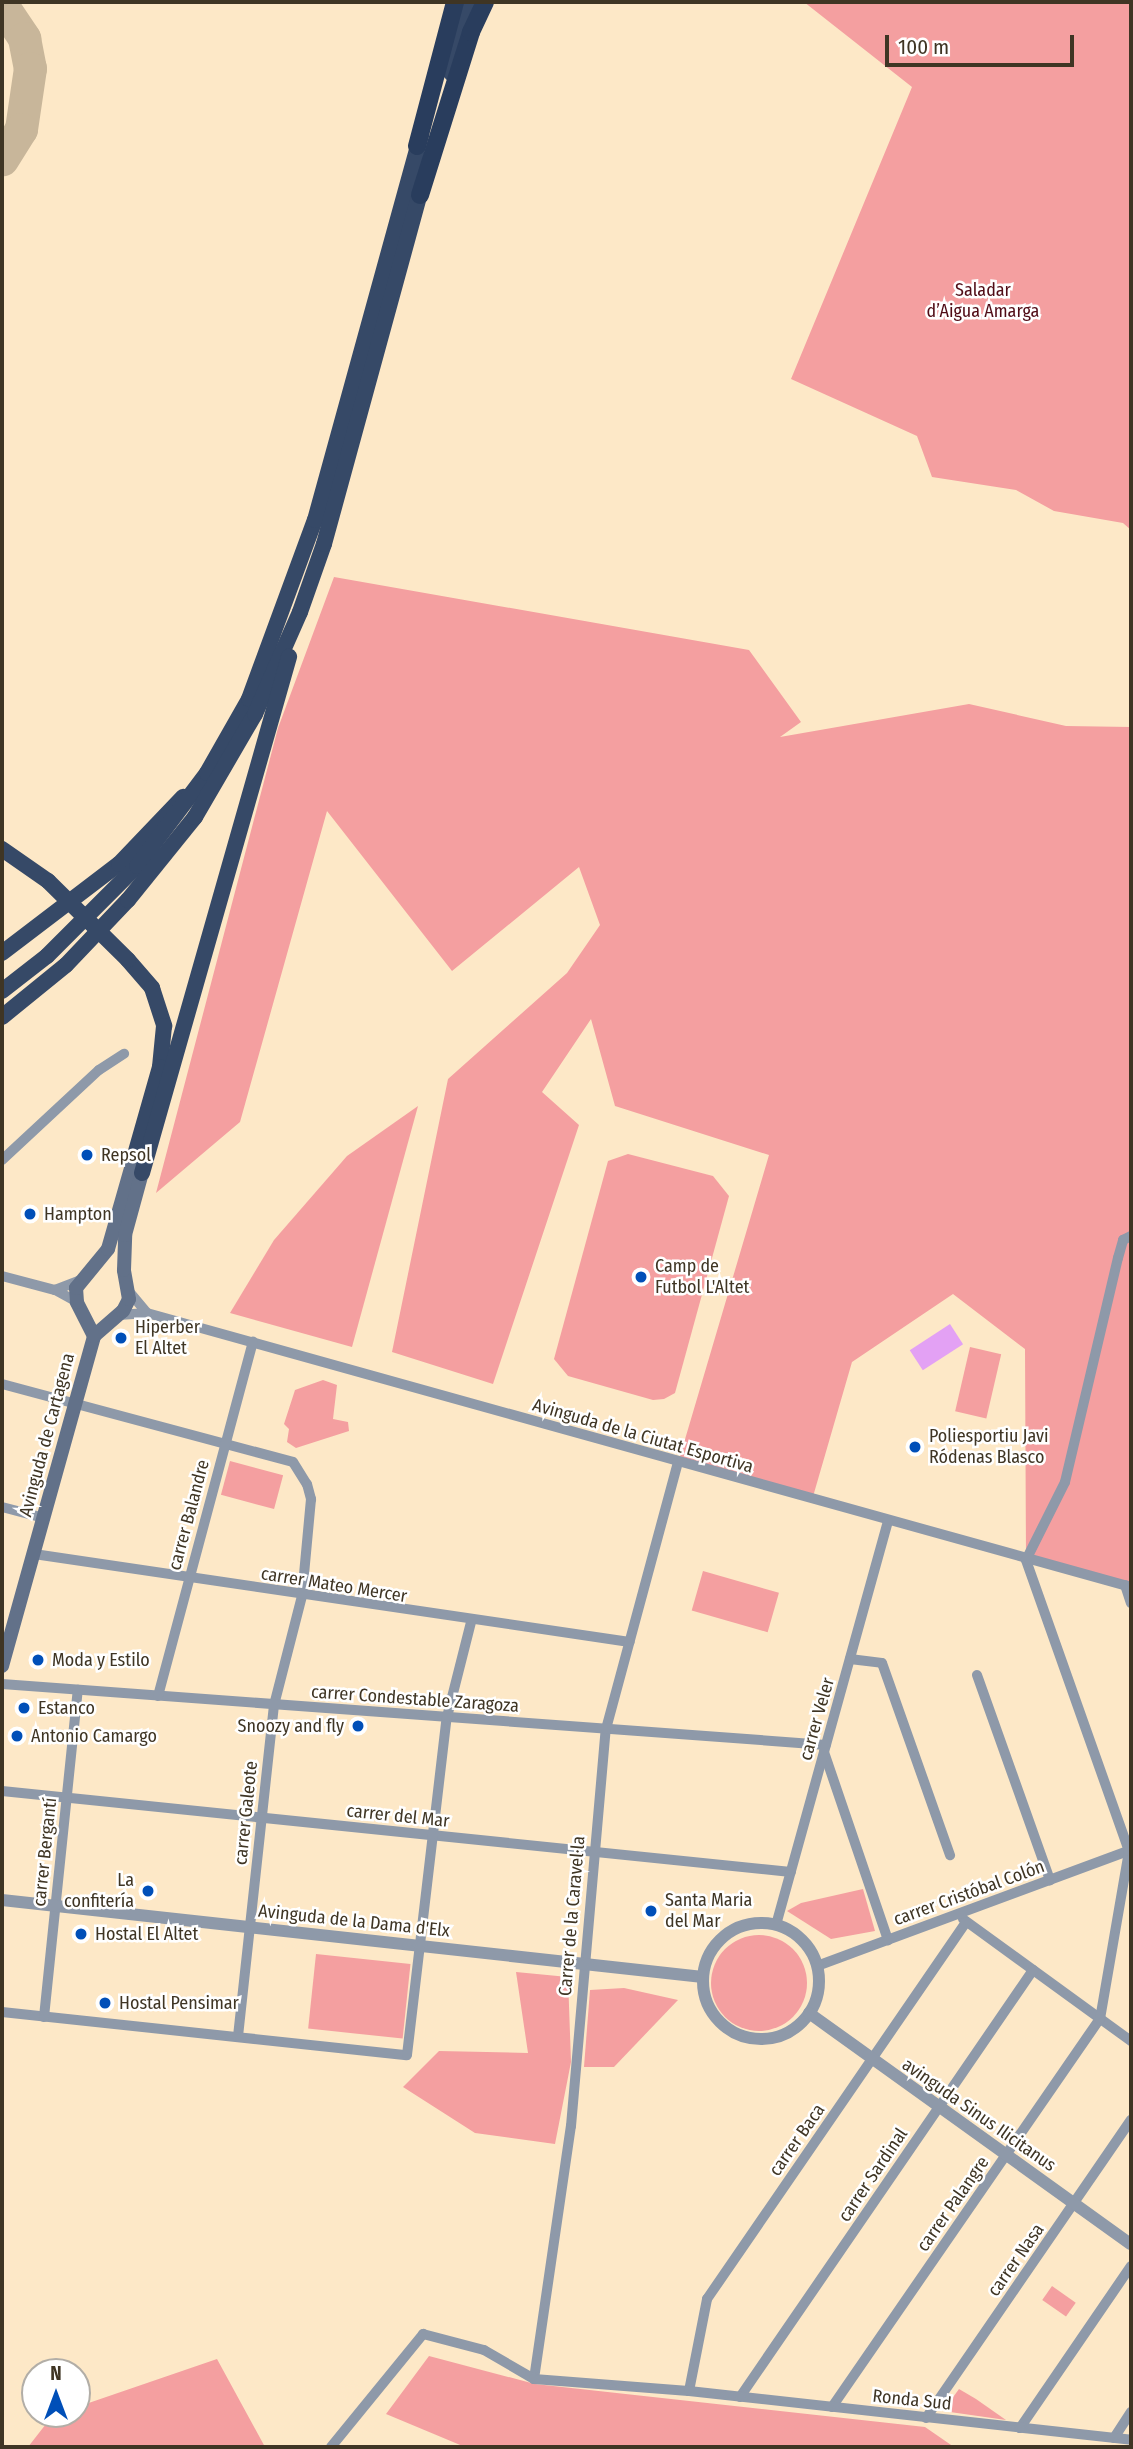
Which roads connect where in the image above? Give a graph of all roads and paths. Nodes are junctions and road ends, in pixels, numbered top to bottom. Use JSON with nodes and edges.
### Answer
{"nodes":[{"id":1,"x":455,"y":2,"type":"edge"},
{"id":2,"x":466,"y":2,"type":"edge"},
{"id":3,"x":485,"y":2,"type":"edge"},
{"id":4,"x":417,"y":146,"type":"junction"},
{"id":5,"x":420,"y":195,"type":"junction"},
{"id":6,"x":300,"y":612,"type":"junction"},
{"id":7,"x":207,"y":773,"type":"junction"},
{"id":8,"x":2,"y":849,"type":"edge"},
{"id":9,"x":2,"y":953,"type":"edge"},
{"id":10,"x":2,"y":991,"type":"edge"},
{"id":11,"x":2,"y":1017,"type":"edge"},
{"id":12,"x":124,"y":1054,"type":"dead end"},
{"id":13,"x":135,"y":1151,"type":"joint"},
{"id":14,"x":2,"y":1160,"type":"edge"},
{"id":15,"x":142,"y":1173,"type":"joint"},
{"id":16,"x":1131,"y":1236,"type":"edge"},
{"id":17,"x":95,"y":1267,"type":"junction"},
{"id":18,"x":2,"y":1276,"type":"edge"},
{"id":19,"x":79,"y":1281,"type":"junction"},
{"id":20,"x":128,"y":1286,"type":"junction"},
{"id":21,"x":55,"y":1290,"type":"junction"},
{"id":22,"x":77,"y":1302,"type":"junction"},
{"id":23,"x":147,"y":1313,"type":"junction"},
{"id":24,"x":88,"y":1316,"type":"junction"},
{"id":25,"x":113,"y":1317,"type":"junction"},
{"id":26,"x":94,"y":1336,"type":"junction"},
{"id":27,"x":253,"y":1342,"type":"junction"},
{"id":28,"x":2,"y":1384,"type":"edge"},
{"id":29,"x":75,"y":1404,"type":"junction"},
{"id":30,"x":224,"y":1446,"type":"junction"},
{"id":31,"x":678,"y":1463,"type":"junction"},
{"id":32,"x":2,"y":1507,"type":"edge"},
{"id":33,"x":44,"y":1518,"type":"junction"},
{"id":34,"x":888,"y":1521,"type":"junction"},
{"id":35,"x":34,"y":1555,"type":"junction"},
{"id":36,"x":1026,"y":1560,"type":"junction"},
{"id":37,"x":189,"y":1579,"type":"junction"},
{"id":38,"x":1128,"y":1586,"type":"edge"},
{"id":39,"x":302,"y":1596,"type":"junction"},
{"id":40,"x":1131,"y":1603,"type":"edge"},
{"id":41,"x":471,"y":1622,"type":"junction"},
{"id":42,"x":630,"y":1642,"type":"junction"},
{"id":43,"x":850,"y":1659,"type":"junction"},
{"id":44,"x":2,"y":1666,"type":"edge"},
{"id":45,"x":977,"y":1675,"type":"dead end"},
{"id":46,"x":2,"y":1684,"type":"edge"},
{"id":47,"x":78,"y":1690,"type":"junction"},
{"id":48,"x":158,"y":1696,"type":"junction"},
{"id":49,"x":274,"y":1705,"type":"junction"},
{"id":50,"x":447,"y":1717,"type":"junction"},
{"id":51,"x":606,"y":1729,"type":"junction"},
{"id":52,"x":825,"y":1749,"type":"junction"},
{"id":53,"x":2,"y":1791,"type":"edge"},
{"id":54,"x":67,"y":1798,"type":"junction"},
{"id":55,"x":262,"y":1818,"type":"junction"},
{"id":56,"x":433,"y":1835,"type":"junction"},
{"id":57,"x":1130,"y":1850,"type":"edge"},
{"id":58,"x":593,"y":1852,"type":"junction"},
{"id":59,"x":950,"y":1855,"type":"dead end"},
{"id":60,"x":790,"y":1871,"type":"junction"},
{"id":61,"x":1050,"y":1880,"type":"junction"},
{"id":62,"x":2,"y":1900,"type":"edge"},
{"id":63,"x":56,"y":1905,"type":"junction"},
{"id":64,"x":957,"y":1914,"type":"junction"},
{"id":65,"x":967,"y":1922,"type":"junction"},
{"id":66,"x":776,"y":1925,"type":"junction"},
{"id":67,"x":250,"y":1927,"type":"junction"},
{"id":68,"x":888,"y":1940,"type":"junction"},
{"id":69,"x":420,"y":1946,"type":"junction"},
{"id":70,"x":582,"y":1964,"type":"junction"},
{"id":71,"x":817,"y":1966,"type":"junction"},
{"id":72,"x":1033,"y":1970,"type":"junction"},
{"id":73,"x":703,"y":1977,"type":"junction"},
{"id":74,"x":2,"y":2012,"type":"edge"},
{"id":75,"x":809,"y":2013,"type":"junction"},
{"id":76,"x":44,"y":2017,"type":"junction"},
{"id":77,"x":1100,"y":2019,"type":"junction"},
{"id":78,"x":238,"y":2037,"type":"junction"},
{"id":79,"x":1131,"y":2041,"type":"edge"},
{"id":80,"x":871,"y":2060,"type":"junction"},
{"id":81,"x":939,"y":2108,"type":"junction"},
{"id":82,"x":1131,"y":2120,"type":"edge"},
{"id":83,"x":1006,"y":2155,"type":"junction"},
{"id":84,"x":1074,"y":2203,"type":"junction"},
{"id":85,"x":1131,"y":2244,"type":"edge"},
{"id":86,"x":1131,"y":2266,"type":"edge"},
{"id":87,"x":534,"y":2379,"type":"junction"},
{"id":88,"x":689,"y":2391,"type":"junction"},
{"id":89,"x":740,"y":2397,"type":"junction"},
{"id":90,"x":832,"y":2407,"type":"junction"},
{"id":91,"x":1131,"y":2412,"type":"edge"},
{"id":92,"x":926,"y":2418,"type":"junction"},
{"id":93,"x":1020,"y":2428,"type":"junction"},
{"id":94,"x":1114,"y":2438,"type":"junction"},
{"id":95,"x":1131,"y":2440,"type":"edge"},
{"id":96,"x":331,"y":2447,"type":"edge"}],
"edges":[{"from":1,"to":4,"type":"highway"},
{"from":2,"to":4,"type":"highway"},
{"from":2,"to":5,"type":"highway"},
{"from":3,"to":5,"type":"highway"},
{"from":4,"to":7,"type":"highway"},
{"from":5,"to":6,"type":"highway"},
{"from":6,"to":11,"type":"highway"},
{"from":6,"to":15,"type":"highway"},
{"from":7,"to":9,"type":"highway"},
{"from":7,"to":10,"type":"highway"},
{"from":8,"to":13,"type":"highway","bridge":true},
{"from":12,"to":14,"type":"street"},
{"from":13,"to":17,"type":"main road"},
{"from":15,"to":20,"type":"main road"},
{"from":16,"to":36,"type":"street"},
{"from":17,"to":19,"type":"main road"},
{"from":17,"to":20,"type":"main road"},
{"from":18,"to":21,"type":"street"},
{"from":19,"to":21,"type":"street"},
{"from":19,"to":22,"type":"main road"},
{"from":20,"to":23,"type":"street"},
{"from":20,"to":25,"type":"main road"},
{"from":21,"to":22,"type":"street"},
{"from":22,"to":24,"type":"main road"},
{"from":23,"to":25,"type":"street"},
{"from":23,"to":27,"type":"street","name":"Avinguda de la Ciutat Esportiva"},
{"from":24,"to":25,"type":"main road"},
{"from":24,"to":26,"type":"main road"},
{"from":25,"to":26,"type":"main road"},
{"from":26,"to":29,"type":"main road","name":"Avinguda de Cartagena"},
{"from":27,"to":30,"type":"street","name":"carrer Balandre"},
{"from":27,"to":31,"type":"street","name":"Avinguda de la Ciutat Esportiva"},
{"from":28,"to":29,"type":"street"},
{"from":29,"to":30,"type":"street"},
{"from":29,"to":33,"type":"main road","name":"Avinguda de Cartagena"},
{"from":30,"to":37,"type":"street","name":"carrer Balandre"},
{"from":30,"to":39,"type":"street","name":"carrer Galeote"},
{"from":31,"to":34,"type":"street","name":"Avinguda de la Ciutat Esportiva"},
{"from":31,"to":42,"type":"street","name":"Carrer de la Caravel·la"},
{"from":32,"to":33,"type":"street"},
{"from":33,"to":35,"type":"main road","name":"Avinguda de Cartagena"},
{"from":34,"to":36,"type":"street","name":"Avinguda de la Ciutat Esportiva"},
{"from":34,"to":43,"type":"street","name":"carrer Veler"},
{"from":35,"to":37,"type":"street","name":"carrer Mateo Mercer"},
{"from":35,"to":44,"type":"main road","name":"Avinguda de Cartagena"},
{"from":36,"to":38,"type":"street","name":"Avinguda de la Ciutat Esportiva"},
{"from":36,"to":57,"type":"street"},
{"from":37,"to":39,"type":"street","name":"carrer Mateo Mercer"},
{"from":37,"to":48,"type":"street","name":"carrer Balandre"},
{"from":38,"to":40,"type":"street"},
{"from":39,"to":41,"type":"street","name":"carrer Mateo Mercer"},
{"from":39,"to":49,"type":"street","name":"carrer Galeote"},
{"from":41,"to":42,"type":"street","name":"carrer Mateo Mercer"},
{"from":41,"to":50,"type":"street"},
{"from":42,"to":51,"type":"street","name":"Carrer de la Caravel·la"},
{"from":43,"to":52,"type":"street","name":"carrer Veler"},
{"from":43,"to":59,"type":"street"},
{"from":45,"to":61,"type":"street"},
{"from":46,"to":47,"type":"street","name":"carrer Condestable Zaragoza"},
{"from":47,"to":48,"type":"street","name":"carrer Condestable Zaragoza"},
{"from":47,"to":54,"type":"street","name":"carrer Bergantí"},
{"from":48,"to":49,"type":"street","name":"carrer Condestable Zaragoza"},
{"from":49,"to":50,"type":"street","name":"carrer Condestable Zaragoza"},
{"from":49,"to":55,"type":"street","name":"carrer Galeote"},
{"from":50,"to":51,"type":"street","name":"carrer Condestable Zaragoza"},
{"from":50,"to":56,"type":"street"},
{"from":51,"to":52,"type":"street","name":"carrer Condestable Zaragoza"},
{"from":51,"to":58,"type":"street","name":"Carrer de la Caravel·la"},
{"from":52,"to":60,"type":"street","name":"carrer Veler"},
{"from":52,"to":68,"type":"street"},
{"from":53,"to":54,"type":"street","name":"carrer del Mar"},
{"from":54,"to":55,"type":"street","name":"carrer del Mar"},
{"from":54,"to":63,"type":"street","name":"carrer Bergantí"},
{"from":55,"to":56,"type":"street","name":"carrer del Mar"},
{"from":55,"to":67,"type":"street","name":"carrer Galeote"},
{"from":56,"to":58,"type":"street","name":"carrer del Mar"},
{"from":56,"to":69,"type":"street"},
{"from":57,"to":61,"type":"street","name":"carrer Cristóbal Colón"},
{"from":57,"to":77,"type":"street"},
{"from":58,"to":60,"type":"street","name":"carrer del Mar"},
{"from":58,"to":70,"type":"street","name":"Carrer de la Caravel·la"},
{"from":60,"to":66,"type":"street","name":"carrer Veler"},
{"from":61,"to":64,"type":"street","name":"carrer Cristóbal Colón"},
{"from":62,"to":63,"type":"street","name":"Avinguda de la Dama d'Elx"},
{"from":63,"to":67,"type":"street","name":"Avinguda de la Dama d'Elx"},
{"from":63,"to":76,"type":"street","name":"carrer Bergantí"},
{"from":64,"to":65,"type":"street"},
{"from":64,"to":68,"type":"street","name":"carrer Cristóbal Colón"},
{"from":65,"to":72,"type":"street"},
{"from":65,"to":80,"type":"street","name":"carrer Baca"},
{"from":66,"to":71,"type":"street"},
{"from":66,"to":73,"type":"street"},
{"from":67,"to":69,"type":"street","name":"Avinguda de la Dama d'Elx"},
{"from":67,"to":78,"type":"street","name":"carrer Galeote"},
{"from":68,"to":71,"type":"street","name":"carrer Cristóbal Colón"},
{"from":69,"to":70,"type":"street","name":"Avinguda de la Dama d'Elx"},
{"from":69,"to":78,"type":"street"},
{"from":70,"to":73,"type":"street","name":"Avinguda de la Dama d'Elx"},
{"from":70,"to":87,"type":"street","name":"Carrer de la Caravel·la"},
{"from":71,"to":75,"type":"street"},
{"from":72,"to":77,"type":"street"},
{"from":72,"to":81,"type":"street","name":"carrer Sardinal"},
{"from":73,"to":75,"type":"street"},
{"from":74,"to":76,"type":"street"},
{"from":75,"to":80,"type":"street","name":"avinguda Sinus Ilicitanus"},
{"from":76,"to":78,"type":"street"},
{"from":77,"to":79,"type":"street"},
{"from":77,"to":83,"type":"street","name":"carrer Palangre"},
{"from":80,"to":81,"type":"street","name":"avinguda Sinus Ilicitanus"},
{"from":80,"to":88,"type":"street","name":"carrer Baca"},
{"from":81,"to":83,"type":"street","name":"avinguda Sinus Ilicitanus"},
{"from":81,"to":89,"type":"street","name":"carrer Sardinal"},
{"from":82,"to":84,"type":"street","name":"carrer Nasa"},
{"from":83,"to":84,"type":"street","name":"avinguda Sinus Ilicitanus"},
{"from":83,"to":90,"type":"street","name":"carrer Palangre"},
{"from":84,"to":85,"type":"street","name":"avinguda Sinus Ilicitanus"},
{"from":84,"to":92,"type":"street","name":"carrer Nasa"},
{"from":86,"to":93,"type":"street"},
{"from":87,"to":88,"type":"street","name":"Ronda Sud"},
{"from":87,"to":96,"type":"street"},
{"from":88,"to":89,"type":"street","name":"Ronda Sud"},
{"from":89,"to":90,"type":"street","name":"Ronda Sud"},
{"from":90,"to":92,"type":"street","name":"Ronda Sud"},
{"from":91,"to":94,"type":"street"},
{"from":92,"to":93,"type":"street","name":"Ronda Sud"},
{"from":93,"to":94,"type":"street","name":"Ronda Sud"},
{"from":94,"to":95,"type":"street","name":"Ronda Sud"}]}
